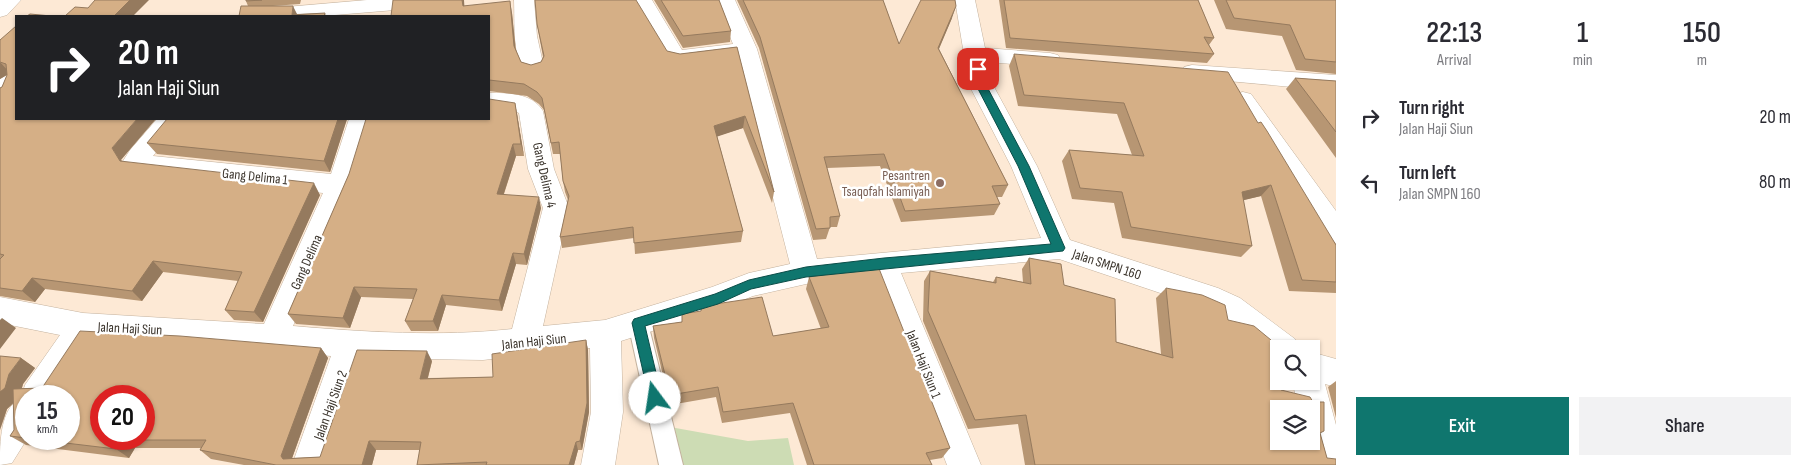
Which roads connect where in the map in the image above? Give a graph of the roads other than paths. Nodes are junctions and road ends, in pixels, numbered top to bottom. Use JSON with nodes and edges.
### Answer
{"nodes":[{"id":1,"x":11,"y":0,"type":"edge"},
{"id":2,"x":443,"y":0,"type":"edge"},
{"id":3,"x":453,"y":0,"type":"edge"},
{"id":4,"x":524,"y":0,"type":"edge"},
{"id":5,"x":642,"y":0,"type":"edge"},
{"id":6,"x":725,"y":0,"type":"edge"},
{"id":7,"x":965,"y":0,"type":"edge"},
{"id":8,"x":0,"y":11,"type":"edge"},
{"id":9,"x":385,"y":11,"type":"edge"},
{"id":10,"x":277,"y":15,"type":"edge"},
{"id":11,"x":452,"y":15,"type":"edge"},
{"id":12,"x":746,"y":49,"type":"junction"},
{"id":13,"x":974,"y":54,"type":"junction"},
{"id":14,"x":1072,"y":62,"type":"edge"},
{"id":15,"x":533,"y":68,"type":"edge"},
{"id":16,"x":1170,"y":70,"type":"edge"},
{"id":17,"x":1336,"y":83,"type":"edge"},
{"id":18,"x":1243,"y":100,"type":"edge"},
{"id":19,"x":490,"y":101,"type":"edge"},
{"id":20,"x":169,"y":120,"type":"edge"},
{"id":21,"x":361,"y":120,"type":"edge"},
{"id":22,"x":340,"y":185,"type":"junction"},
{"id":23,"x":1336,"y":232,"type":"edge"},
{"id":24,"x":1059,"y":248,"type":"junction"},
{"id":25,"x":884,"y":263,"type":"junction"},
{"id":26,"x":806,"y":272,"type":"junction"},
{"id":27,"x":0,"y":310,"type":"edge"},
{"id":28,"x":638,"y":323,"type":"junction"},
{"id":29,"x":83,"y":326,"type":"junction"},
{"id":30,"x":605,"y":333,"type":"junction"},
{"id":31,"x":272,"y":338,"type":"junction"},
{"id":32,"x":1272,"y":340,"type":"edge"},
{"id":33,"x":524,"y":342,"type":"junction"},
{"id":34,"x":352,"y":344,"type":"junction"},
{"id":35,"x":1320,"y":369,"type":"edge"},
{"id":36,"x":1336,"y":373,"type":"edge"},
{"id":37,"x":43,"y":385,"type":"edge"},
{"id":38,"x":1310,"y":390,"type":"edge"},
{"id":39,"x":15,"y":428,"type":"edge"},
{"id":40,"x":0,"y":451,"type":"edge"},
{"id":41,"x":309,"y":465,"type":"edge"},
{"id":42,"x":598,"y":465,"type":"edge"},
{"id":43,"x":671,"y":465,"type":"edge"},
{"id":44,"x":964,"y":465,"type":"edge"},
{"id":45,"x":1330,"y":465,"type":"edge"}],
"edges":[{"from":1,"to":8,"type":"street"},
{"from":2,"to":9,"type":"street"},
{"from":3,"to":11,"type":"street"},
{"from":4,"to":15,"type":"street"},
{"from":5,"to":12,"type":"street"},
{"from":6,"to":12,"type":"street"},
{"from":7,"to":13,"type":"street","name":"Jalan SMPN 160"},
{"from":9,"to":10,"type":"street"},
{"from":12,"to":26,"type":"street"},
{"from":13,"to":14,"type":"street"},
{"from":13,"to":24,"type":"street","name":"Jalan SMPN 160"},
{"from":16,"to":17,"type":"street"},
{"from":18,"to":23,"type":"street"},
{"from":19,"to":33,"type":"street","name":"Gang Delima 4"},
{"from":20,"to":22,"type":"street","name":"Gang Delima 1"},
{"from":21,"to":22,"type":"street","name":"Gang Delima"},
{"from":22,"to":31,"type":"street","name":"Gang Delima"},
{"from":24,"to":25,"type":"street","name":"Jalan Haji Siun"},
{"from":24,"to":32,"type":"street","name":"Jalan SMPN 160"},
{"from":25,"to":26,"type":"street","name":"Jalan Haji Siun"},
{"from":25,"to":44,"type":"street","name":"Jalan Haji Siun 1"},
{"from":26,"to":28,"type":"street","name":"Jalan Haji Siun"},
{"from":27,"to":29,"type":"street","name":"Jalan Haji Siun"},
{"from":28,"to":30,"type":"street","name":"Jalan Haji Siun"},
{"from":28,"to":43,"type":"lane"},
{"from":29,"to":31,"type":"street","name":"Jalan Haji Siun"},
{"from":29,"to":37,"type":"street"},
{"from":30,"to":33,"type":"street","name":"Jalan Haji Siun"},
{"from":30,"to":42,"type":"street"},
{"from":31,"to":34,"type":"street","name":"Jalan Haji Siun"},
{"from":33,"to":34,"type":"street","name":"Jalan Haji Siun"},
{"from":34,"to":41,"type":"street","name":"Jalan Haji Siun 2"},
{"from":35,"to":36,"type":"street"},
{"from":38,"to":45,"type":"street"},
{"from":39,"to":40,"type":"street"}]}
